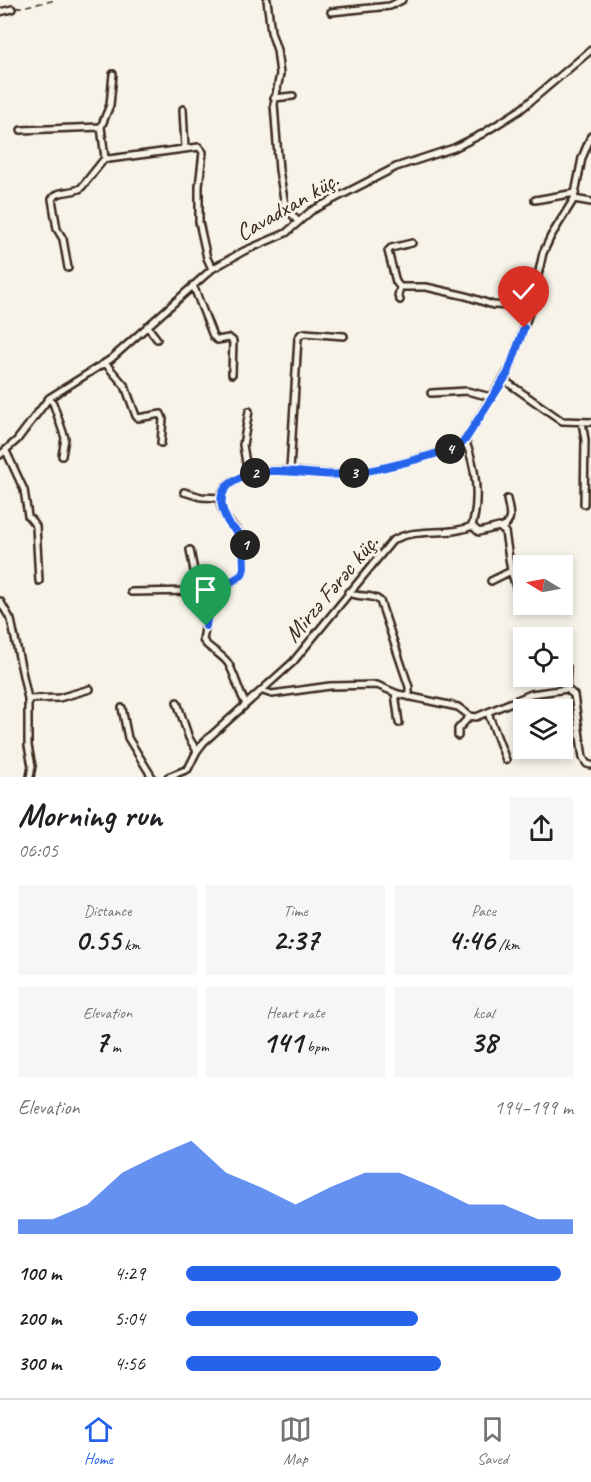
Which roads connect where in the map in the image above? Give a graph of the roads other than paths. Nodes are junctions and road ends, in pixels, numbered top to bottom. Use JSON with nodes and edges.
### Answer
{"nodes":[{"id":1,"x":267,"y":0,"type":"edge"},
{"id":2,"x":402,"y":0,"type":"edge"},
{"id":3,"x":12,"y":9,"type":"road end"},
{"id":4,"x":0,"y":12,"type":"edge"},
{"id":5,"x":331,"y":12,"type":"dead end"},
{"id":6,"x":591,"y":50,"type":"edge"},
{"id":7,"x":113,"y":74,"type":"dead end"},
{"id":8,"x":293,"y":96,"type":"dead end"},
{"id":9,"x":274,"y":99,"type":"junction"},
{"id":10,"x":183,"y":109,"type":"dead end"},
{"id":11,"x":102,"y":127,"type":"junction"},
{"id":12,"x":21,"y":130,"type":"dead end"},
{"id":13,"x":591,"y":136,"type":"edge"},
{"id":14,"x":185,"y":148,"type":"junction"},
{"id":15,"x":105,"y":158,"type":"junction"},
{"id":16,"x":575,"y":196,"type":"junction"},
{"id":17,"x":535,"y":200,"type":"dead end"},
{"id":18,"x":591,"y":202,"type":"edge"},
{"id":19,"x":298,"y":222,"type":"junction"},
{"id":20,"x":412,"y":243,"type":"dead end"},
{"id":21,"x":68,"y":268,"type":"dead end"},
{"id":22,"x":212,"y":269,"type":"junction"},
{"id":23,"x":193,"y":285,"type":"junction"},
{"id":24,"x":399,"y":287,"type":"junction"},
{"id":25,"x":400,"y":300,"type":"dead end"},
{"id":26,"x":531,"y":307,"type":"junction"},
{"id":27,"x":147,"y":326,"type":"junction"},
{"id":28,"x":344,"y":336,"type":"dead end"},
{"id":29,"x":157,"y":339,"type":"dead end"},
{"id":30,"x":105,"y":363,"type":"junction"},
{"id":31,"x":232,"y":374,"type":"dead end"},
{"id":32,"x":504,"y":380,"type":"junction"},
{"id":33,"x":431,"y":393,"type":"dead end"},
{"id":34,"x":491,"y":397,"type":"junction"},
{"id":35,"x":49,"y":398,"type":"junction"},
{"id":36,"x":249,"y":411,"type":"dead end"},
{"id":37,"x":582,"y":422,"type":"junction"},
{"id":38,"x":591,"y":422,"type":"edge"},
{"id":39,"x":465,"y":440,"type":"junction"},
{"id":40,"x":161,"y":443,"type":"dead end"},
{"id":41,"x":6,"y":451,"type":"junction"},
{"id":42,"x":0,"y":455,"type":"edge"},
{"id":43,"x":62,"y":456,"type":"dead end"},
{"id":44,"x":290,"y":470,"type":"junction"},
{"id":45,"x":248,"y":475,"type":"junction"},
{"id":46,"x":184,"y":492,"type":"dead end"},
{"id":47,"x":221,"y":498,"type":"junction"},
{"id":48,"x":507,"y":499,"type":"dead end"},
{"id":49,"x":584,"y":504,"type":"dead end"},
{"id":50,"x":472,"y":526,"type":"junction"},
{"id":51,"x":502,"y":528,"type":"junction"},
{"id":52,"x":190,"y":550,"type":"dead end"},
{"id":53,"x":511,"y":571,"type":"junction"},
{"id":54,"x":513,"y":577,"type":"edge"},
{"id":55,"x":39,"y":581,"type":"dead end"},
{"id":56,"x":491,"y":581,"type":"dead end"},
{"id":57,"x":198,"y":591,"type":"junction"},
{"id":58,"x":131,"y":592,"type":"dead end"},
{"id":59,"x":348,"y":592,"type":"junction"},
{"id":60,"x":211,"y":594,"type":"junction"},
{"id":61,"x":0,"y":601,"type":"edge"},
{"id":62,"x":90,"y":689,"type":"dead end"},
{"id":63,"x":567,"y":689,"type":"joint"},
{"id":64,"x":263,"y":691,"type":"junction"},
{"id":65,"x":394,"y":693,"type":"junction"},
{"id":66,"x":409,"y":697,"type":"junction"},
{"id":67,"x":28,"y":699,"type":"junction"},
{"id":68,"x":177,"y":702,"type":"dead end"},
{"id":69,"x":246,"y":704,"type":"junction"},
{"id":70,"x":122,"y":708,"type":"dead end"},
{"id":71,"x":488,"y":713,"type":"junction"},
{"id":72,"x":470,"y":716,"type":"junction"},
{"id":73,"x":399,"y":723,"type":"dead end"},
{"id":74,"x":458,"y":736,"type":"dead end"},
{"id":75,"x":197,"y":751,"type":"junction"},
{"id":76,"x":506,"y":760,"type":"dead end"},
{"id":77,"x":591,"y":765,"type":"edge"},
{"id":78,"x":30,"y":777,"type":"edge"},
{"id":79,"x":152,"y":777,"type":"edge"},
{"id":80,"x":168,"y":777,"type":"edge"}],
"edges":[{"from":1,"to":9,"type":"street"},
{"from":2,"to":5,"type":"street"},
{"from":3,"to":4,"type":"street"},
{"from":6,"to":19,"type":"street","name":"Cavadxan küç."},
{"from":7,"to":11,"type":"street"},
{"from":8,"to":9,"type":"street"},
{"from":9,"to":19,"type":"street"},
{"from":10,"to":14,"type":"street"},
{"from":11,"to":12,"type":"street"},
{"from":11,"to":15,"type":"street"},
{"from":13,"to":16,"type":"street"},
{"from":14,"to":15,"type":"street"},
{"from":14,"to":22,"type":"street"},
{"from":15,"to":21,"type":"street"},
{"from":16,"to":17,"type":"street"},
{"from":16,"to":18,"type":"street"},
{"from":16,"to":26,"type":"street"},
{"from":19,"to":22,"type":"street","name":"Cavadxan küç."},
{"from":20,"to":24,"type":"street"},
{"from":22,"to":23,"type":"street","name":"Cavadxan küç."},
{"from":23,"to":27,"type":"street","name":"Cavadxan küç."},
{"from":23,"to":31,"type":"street"},
{"from":24,"to":25,"type":"street"},
{"from":24,"to":26,"type":"street"},
{"from":26,"to":32,"type":"street"},
{"from":27,"to":29,"type":"street"},
{"from":27,"to":30,"type":"street","name":"Cavadxan küç."},
{"from":28,"to":44,"type":"street"},
{"from":30,"to":35,"type":"street","name":"Cavadxan küç."},
{"from":30,"to":40,"type":"street"},
{"from":32,"to":34,"type":"street"},
{"from":32,"to":37,"type":"street"},
{"from":33,"to":34,"type":"street"},
{"from":34,"to":39,"type":"street"},
{"from":35,"to":41,"type":"street","name":"Cavadxan küç."},
{"from":35,"to":43,"type":"street"},
{"from":36,"to":45,"type":"street"},
{"from":37,"to":38,"type":"street"},
{"from":37,"to":49,"type":"street"},
{"from":39,"to":44,"type":"street"},
{"from":39,"to":50,"type":"street"},
{"from":41,"to":42,"type":"street","name":"Cavadxan küç."},
{"from":41,"to":55,"type":"street"},
{"from":44,"to":45,"type":"street"},
{"from":45,"to":47,"type":"street"},
{"from":46,"to":47,"type":"street"},
{"from":47,"to":60,"type":"street"},
{"from":48,"to":51,"type":"street"},
{"from":50,"to":51,"type":"street","name":"Mirzə Fərəc küç."},
{"from":50,"to":59,"type":"street","name":"Mirzə Fərəc küç."},
{"from":51,"to":53,"type":"street"},
{"from":52,"to":57,"type":"street"},
{"from":53,"to":54,"type":"street"},
{"from":53,"to":56,"type":"street"},
{"from":57,"to":58,"type":"street"},
{"from":57,"to":60,"type":"street"},
{"from":59,"to":64,"type":"street","name":"Mirzə Fərəc küç."},
{"from":59,"to":66,"type":"street"},
{"from":60,"to":69,"type":"street"},
{"from":61,"to":67,"type":"street"},
{"from":62,"to":67,"type":"street"},
{"from":63,"to":71,"type":"street"},
{"from":63,"to":77,"type":"street"},
{"from":64,"to":65,"type":"street"},
{"from":64,"to":69,"type":"street","name":"Mirzə Fərəc küç."},
{"from":65,"to":66,"type":"street"},
{"from":65,"to":73,"type":"street"},
{"from":66,"to":72,"type":"street"},
{"from":67,"to":78,"type":"street"},
{"from":68,"to":75,"type":"street"},
{"from":69,"to":75,"type":"street","name":"Mirzə Fərəc küç."},
{"from":70,"to":79,"type":"street"},
{"from":71,"to":72,"type":"street"},
{"from":71,"to":76,"type":"street"},
{"from":72,"to":74,"type":"street"},
{"from":75,"to":80,"type":"street","name":"Mirzə Fərəc küç."}]}
